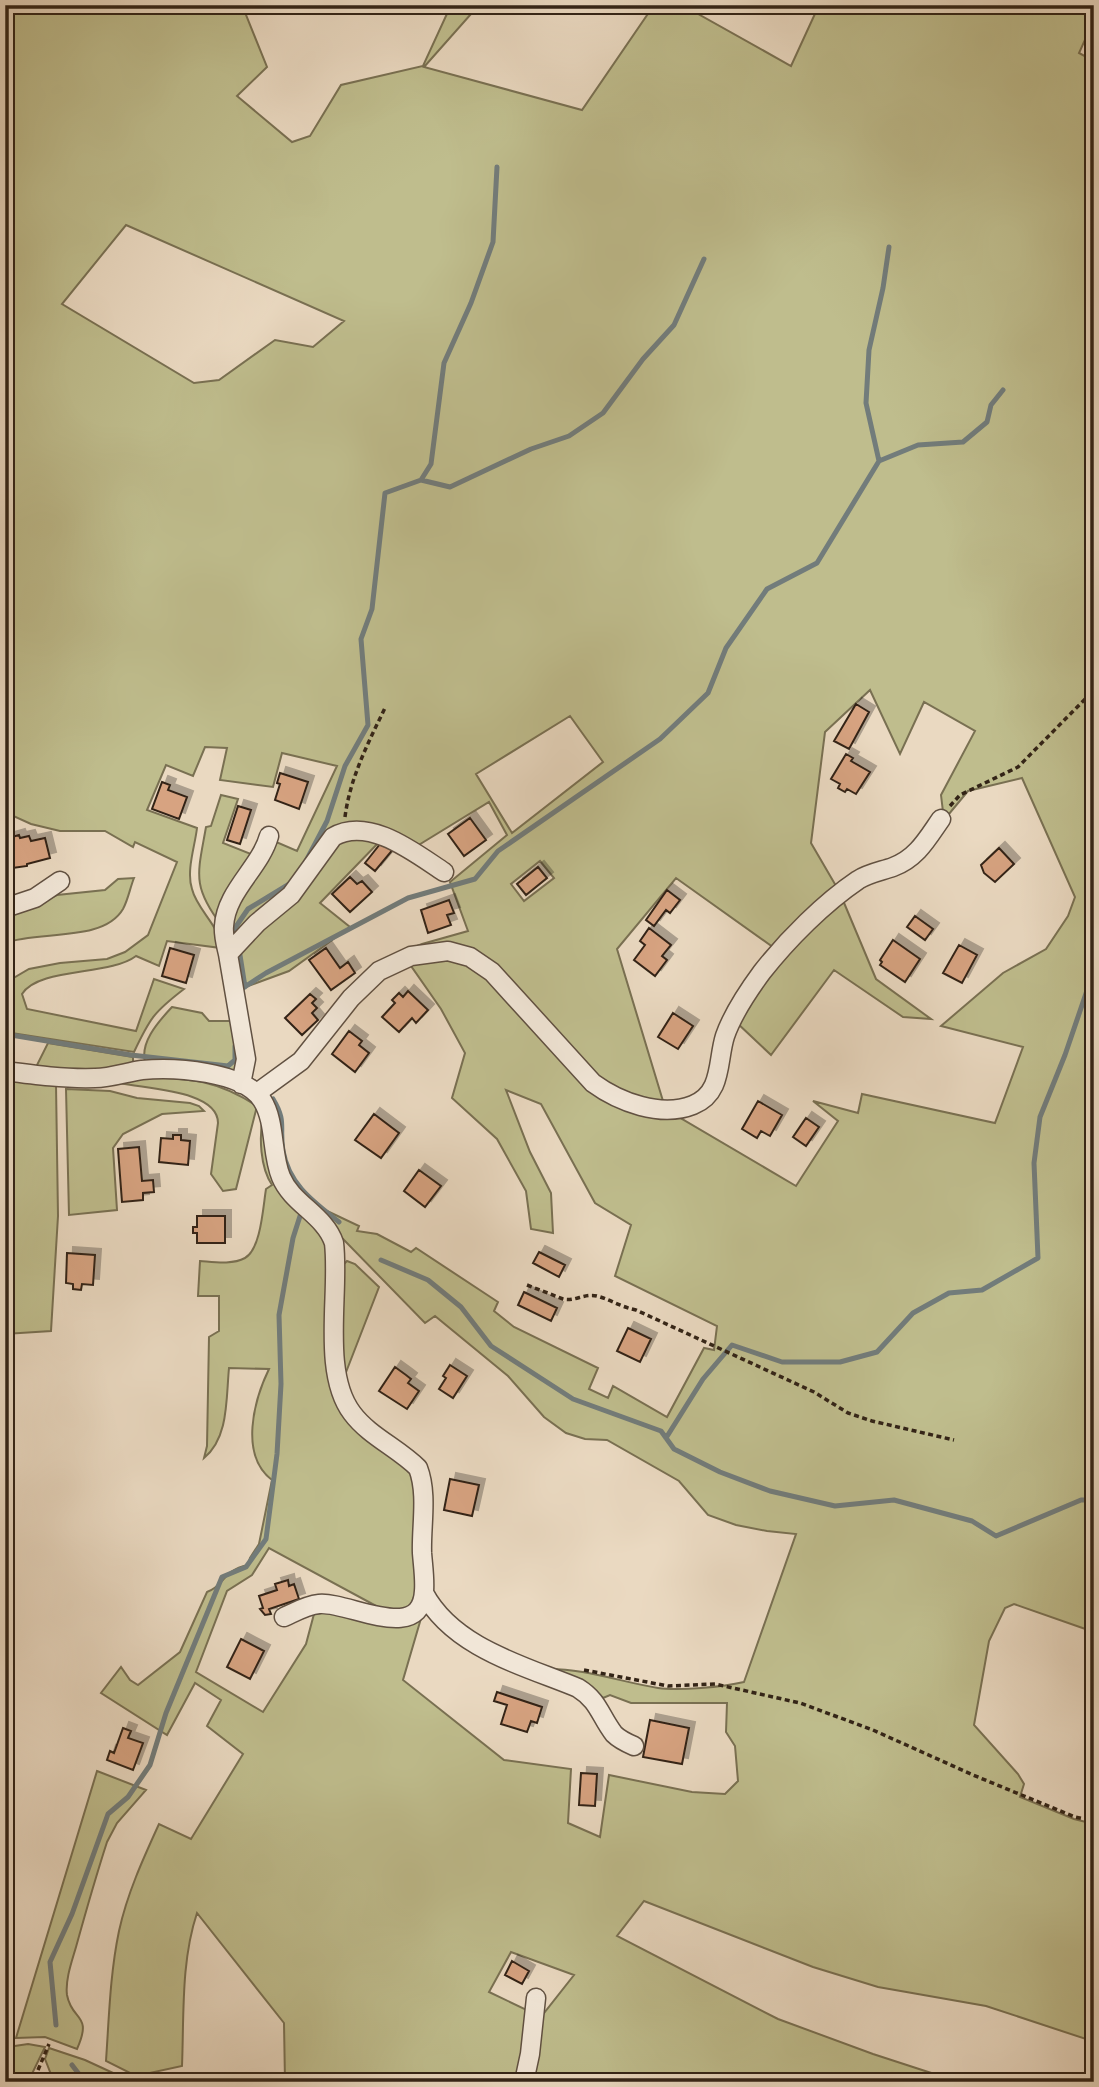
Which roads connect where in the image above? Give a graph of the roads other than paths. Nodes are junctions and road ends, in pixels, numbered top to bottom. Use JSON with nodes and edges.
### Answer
{"nodes":[{"id":1,"x":941,"y":819,"type":"road end"},
{"id":2,"x":269,"y":836,"type":"dead end"},
{"id":3,"x":444,"y":872,"type":"dead end"},
{"id":4,"x":60,"y":881,"type":"dead end"},
{"id":5,"x":5,"y":908,"type":"edge"},
{"id":6,"x":228,"y":954,"type":"junction"},
{"id":7,"x":5,"y":1070,"type":"edge"},
{"id":8,"x":254,"y":1093,"type":"junction"},
{"id":9,"x":424,"y":1593,"type":"junction"},
{"id":10,"x":284,"y":1617,"type":"dead end"},
{"id":11,"x":634,"y":1746,"type":"dead end"},
{"id":12,"x":536,"y":1998,"type":"dead end"},
{"id":13,"x":524,"y":2082,"type":"edge"}],
"edges":[{"from":1,"to":8,"type":"street"},
{"from":2,"to":6,"type":"street"},
{"from":3,"to":6,"type":"street"},
{"from":4,"to":5,"type":"street"},
{"from":6,"to":8,"type":"street"},
{"from":7,"to":8,"type":"street"},
{"from":8,"to":9,"type":"street"},
{"from":9,"to":10,"type":"street"},
{"from":9,"to":11,"type":"street"},
{"from":12,"to":13,"type":"street"}]}
